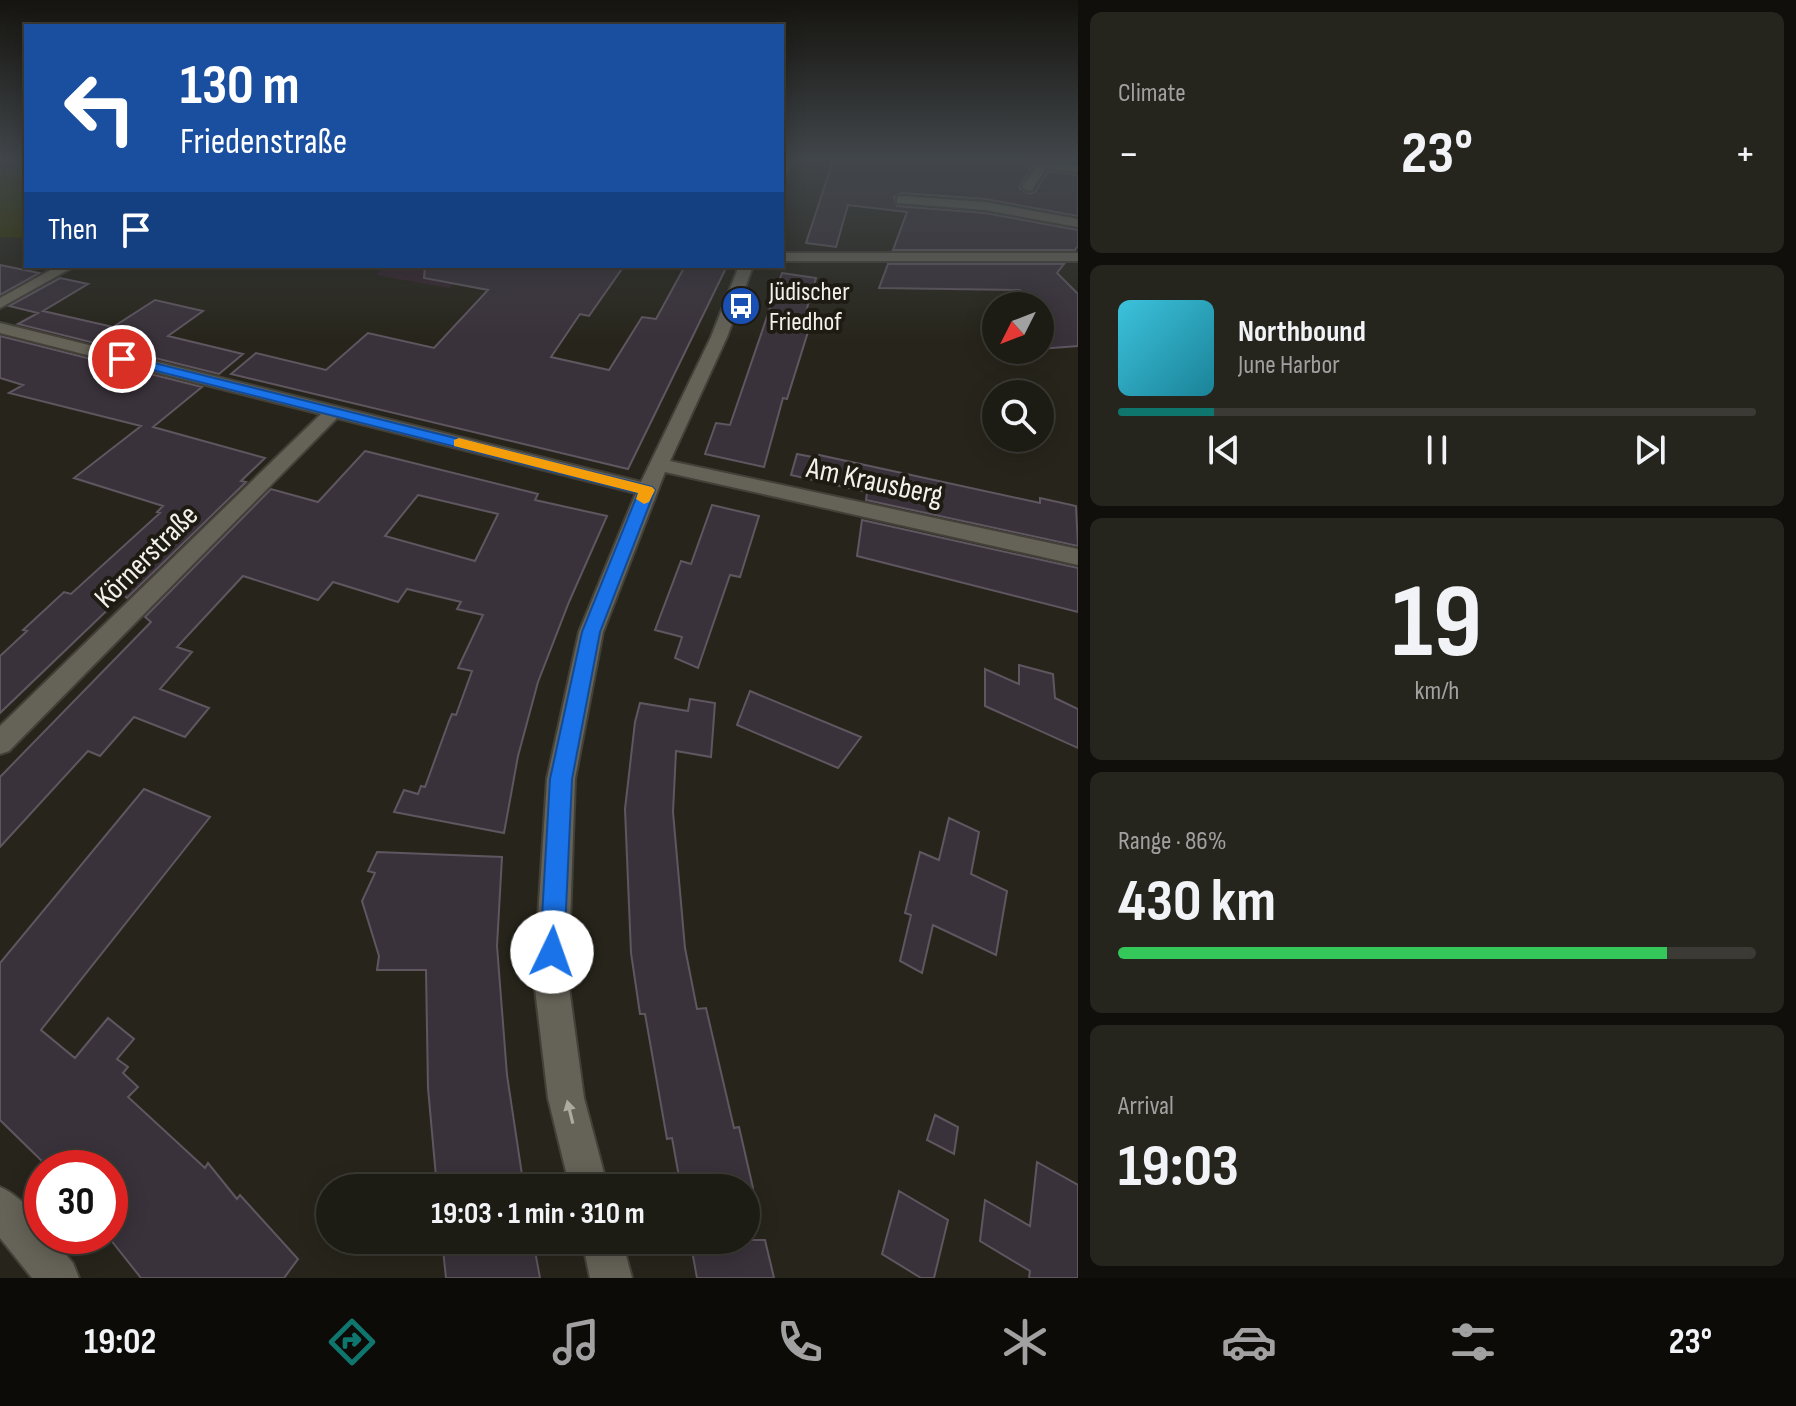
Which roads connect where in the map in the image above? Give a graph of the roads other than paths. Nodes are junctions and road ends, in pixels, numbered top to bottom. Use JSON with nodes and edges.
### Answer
{"nodes":[{"id":1,"x":784,"y":257,"type":"edge"},
{"id":2,"x":1078,"y":257,"type":"edge"},
{"id":3,"x":64,"y":268,"type":"edge"},
{"id":4,"x":745,"y":268,"type":"edge"},
{"id":5,"x":0,"y":304,"type":"edge"},
{"id":6,"x":0,"y":328,"type":"edge"},
{"id":7,"x":334,"y":411,"type":"junction"},
{"id":8,"x":653,"y":477,"type":"junction"},
{"id":9,"x":1078,"y":557,"type":"edge"},
{"id":10,"x":0,"y":743,"type":"edge"},
{"id":11,"x":585,"y":1174,"type":"edge"},
{"id":12,"x":0,"y":1207,"type":"edge"},
{"id":13,"x":605,"y":1254,"type":"edge"},
{"id":14,"x":58,"y":1278,"type":"edge"},
{"id":15,"x":611,"y":1278,"type":"edge"}],
"edges":[{"from":1,"to":2,"type":"street"},
{"from":3,"to":5,"type":"street"},
{"from":4,"to":8,"type":"street"},
{"from":6,"to":7,"type":"street","name":"Am Krausberg"},
{"from":7,"to":8,"type":"street","name":"Am Krausberg"},
{"from":7,"to":10,"type":"street","name":"Körnerstraße"},
{"from":8,"to":9,"type":"street","name":"Am Krausberg"},
{"from":11,"to":8,"type":"street","one_way":true},
{"from":12,"to":14,"type":"street"},
{"from":13,"to":15,"type":"street"}]}
